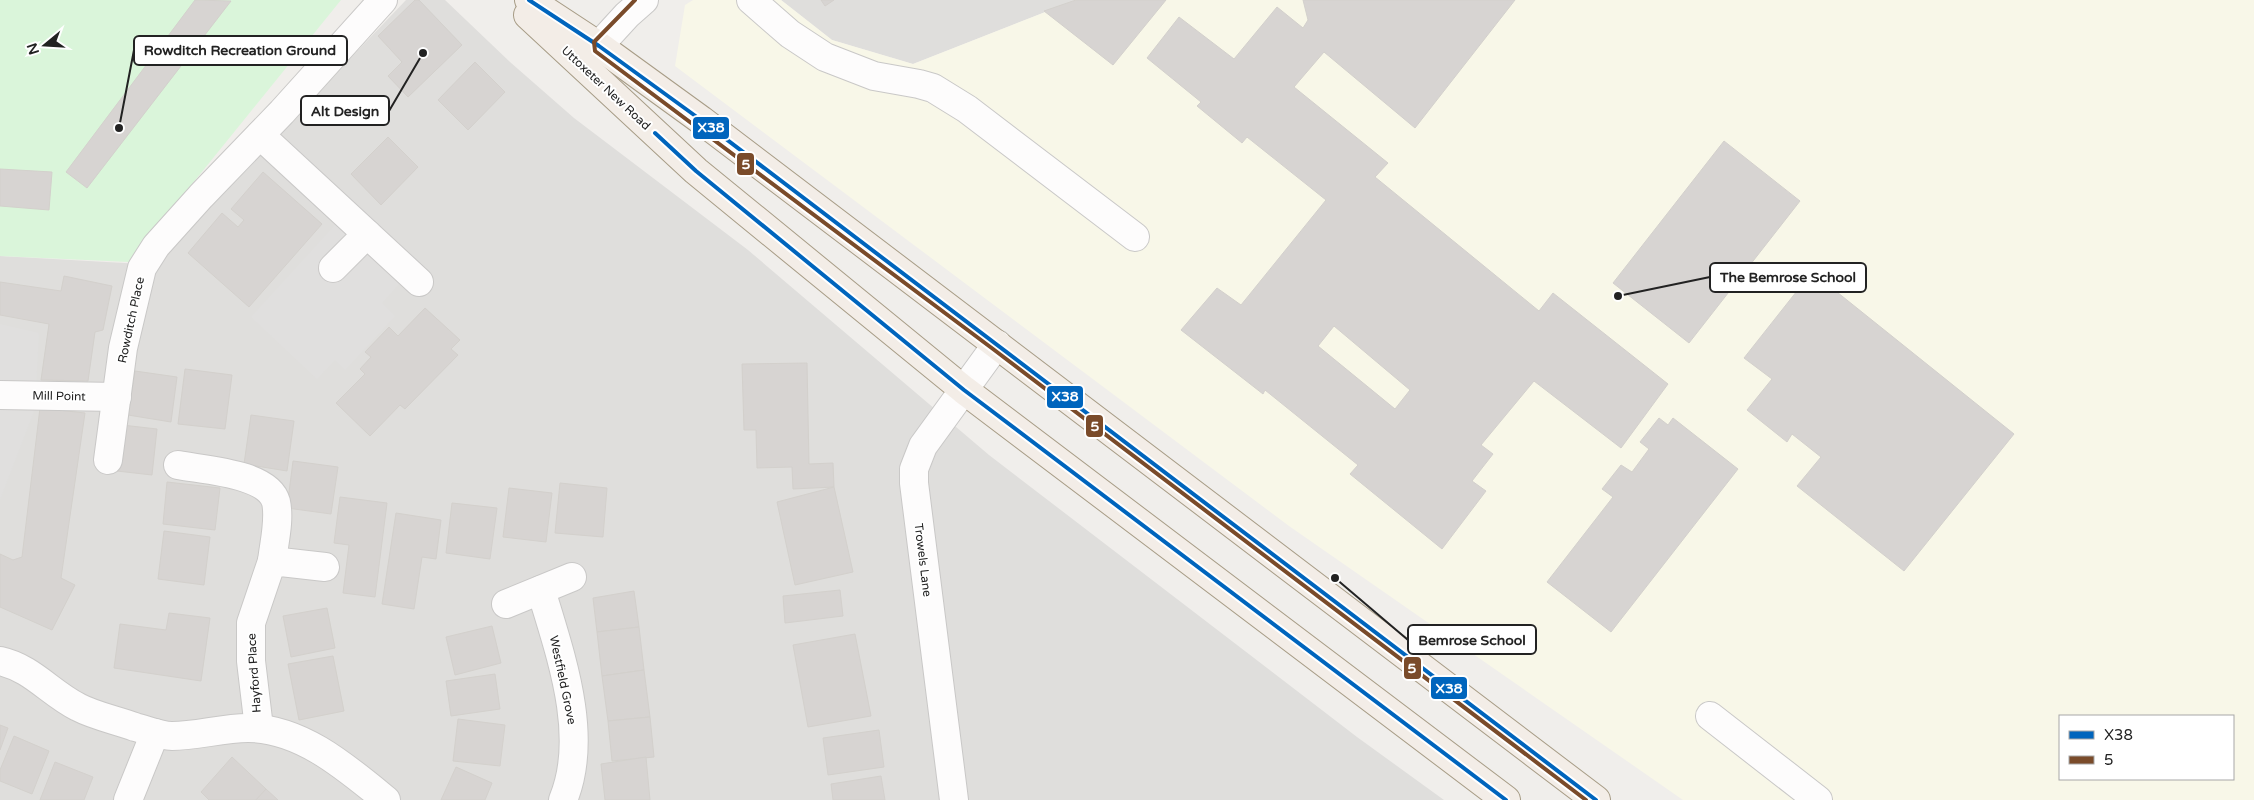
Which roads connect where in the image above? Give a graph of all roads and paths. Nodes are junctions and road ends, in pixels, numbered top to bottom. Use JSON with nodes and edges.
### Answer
{"nodes":[{"id":1,"x":383,"y":0,"type":"edge"},
{"id":2,"x":512,"y":0,"type":"edge"},
{"id":3,"x":529,"y":0,"type":"edge"},
{"id":4,"x":644,"y":0,"type":"edge"},
{"id":5,"x":751,"y":0,"type":"edge"},
{"id":6,"x":590,"y":55,"type":"junction"},
{"id":7,"x":260,"y":134,"type":"junction"},
{"id":8,"x":367,"y":234,"type":"junction"},
{"id":9,"x":1134,"y":237,"type":"dead end"},
{"id":10,"x":333,"y":268,"type":"dead end"},
{"id":11,"x":419,"y":282,"type":"dead end"},
{"id":12,"x":997,"y":344,"type":"junction"},
{"id":13,"x":964,"y":390,"type":"junction"},
{"id":14,"x":0,"y":395,"type":"edge"},
{"id":15,"x":117,"y":397,"type":"junction"},
{"id":16,"x":108,"y":460,"type":"dead end"},
{"id":17,"x":178,"y":466,"type":"dead end"},
{"id":18,"x":272,"y":561,"type":"junction"},
{"id":19,"x":325,"y":567,"type":"dead end"},
{"id":20,"x":572,"y":577,"type":"dead end"},
{"id":21,"x":541,"y":590,"type":"junction"},
{"id":22,"x":506,"y":604,"type":"dead end"},
{"id":23,"x":0,"y":661,"type":"edge"},
{"id":24,"x":1710,"y":716,"type":"dead end"},
{"id":25,"x":259,"y":728,"type":"junction"},
{"id":26,"x":155,"y":733,"type":"junction"},
{"id":27,"x":128,"y":800,"type":"edge"},
{"id":28,"x":386,"y":800,"type":"edge"},
{"id":29,"x":563,"y":800,"type":"edge"},
{"id":30,"x":954,"y":800,"type":"edge"},
{"id":31,"x":1506,"y":800,"type":"edge"},
{"id":32,"x":1596,"y":800,"type":"edge"},
{"id":33,"x":1818,"y":800,"type":"edge"}],
"edges":[{"from":1,"to":7,"type":"street","name":"Rowditch Place"},
{"from":2,"to":6,"type":"main road","name":"Uttoxeter New Road"},
{"from":3,"to":6,"type":"main road","name":"Uttoxeter New Road"},
{"from":4,"to":6,"type":"street"},
{"from":5,"to":9,"type":"street"},
{"from":6,"to":12,"type":"main road","name":"Uttoxeter New Road"},
{"from":6,"to":13,"type":"main road","name":"Uttoxeter New Road"},
{"from":7,"to":8,"type":"street"},
{"from":7,"to":15,"type":"street","name":"Rowditch Place"},
{"from":8,"to":10,"type":"street"},
{"from":8,"to":11,"type":"street"},
{"from":12,"to":13,"type":"street","name":"Trowels Lane"},
{"from":12,"to":32,"type":"main road","name":"Uttoxeter New Road"},
{"from":13,"to":30,"type":"street","name":"Trowels Lane"},
{"from":13,"to":31,"type":"main road","name":"Uttoxeter New Road"},
{"from":14,"to":15,"type":"street","name":"Mill Point"},
{"from":15,"to":16,"type":"street","name":"Rowditch Place"},
{"from":17,"to":18,"type":"street","name":"Hayford Place"},
{"from":18,"to":19,"type":"street"},
{"from":18,"to":25,"type":"street","name":"Hayford Place"},
{"from":20,"to":21,"type":"street"},
{"from":21,"to":22,"type":"street"},
{"from":21,"to":29,"type":"street","name":"Westfield Grove"},
{"from":23,"to":26,"type":"street"},
{"from":24,"to":33,"type":"street"},
{"from":25,"to":26,"type":"street"},
{"from":25,"to":28,"type":"street"},
{"from":26,"to":27,"type":"street"}]}
